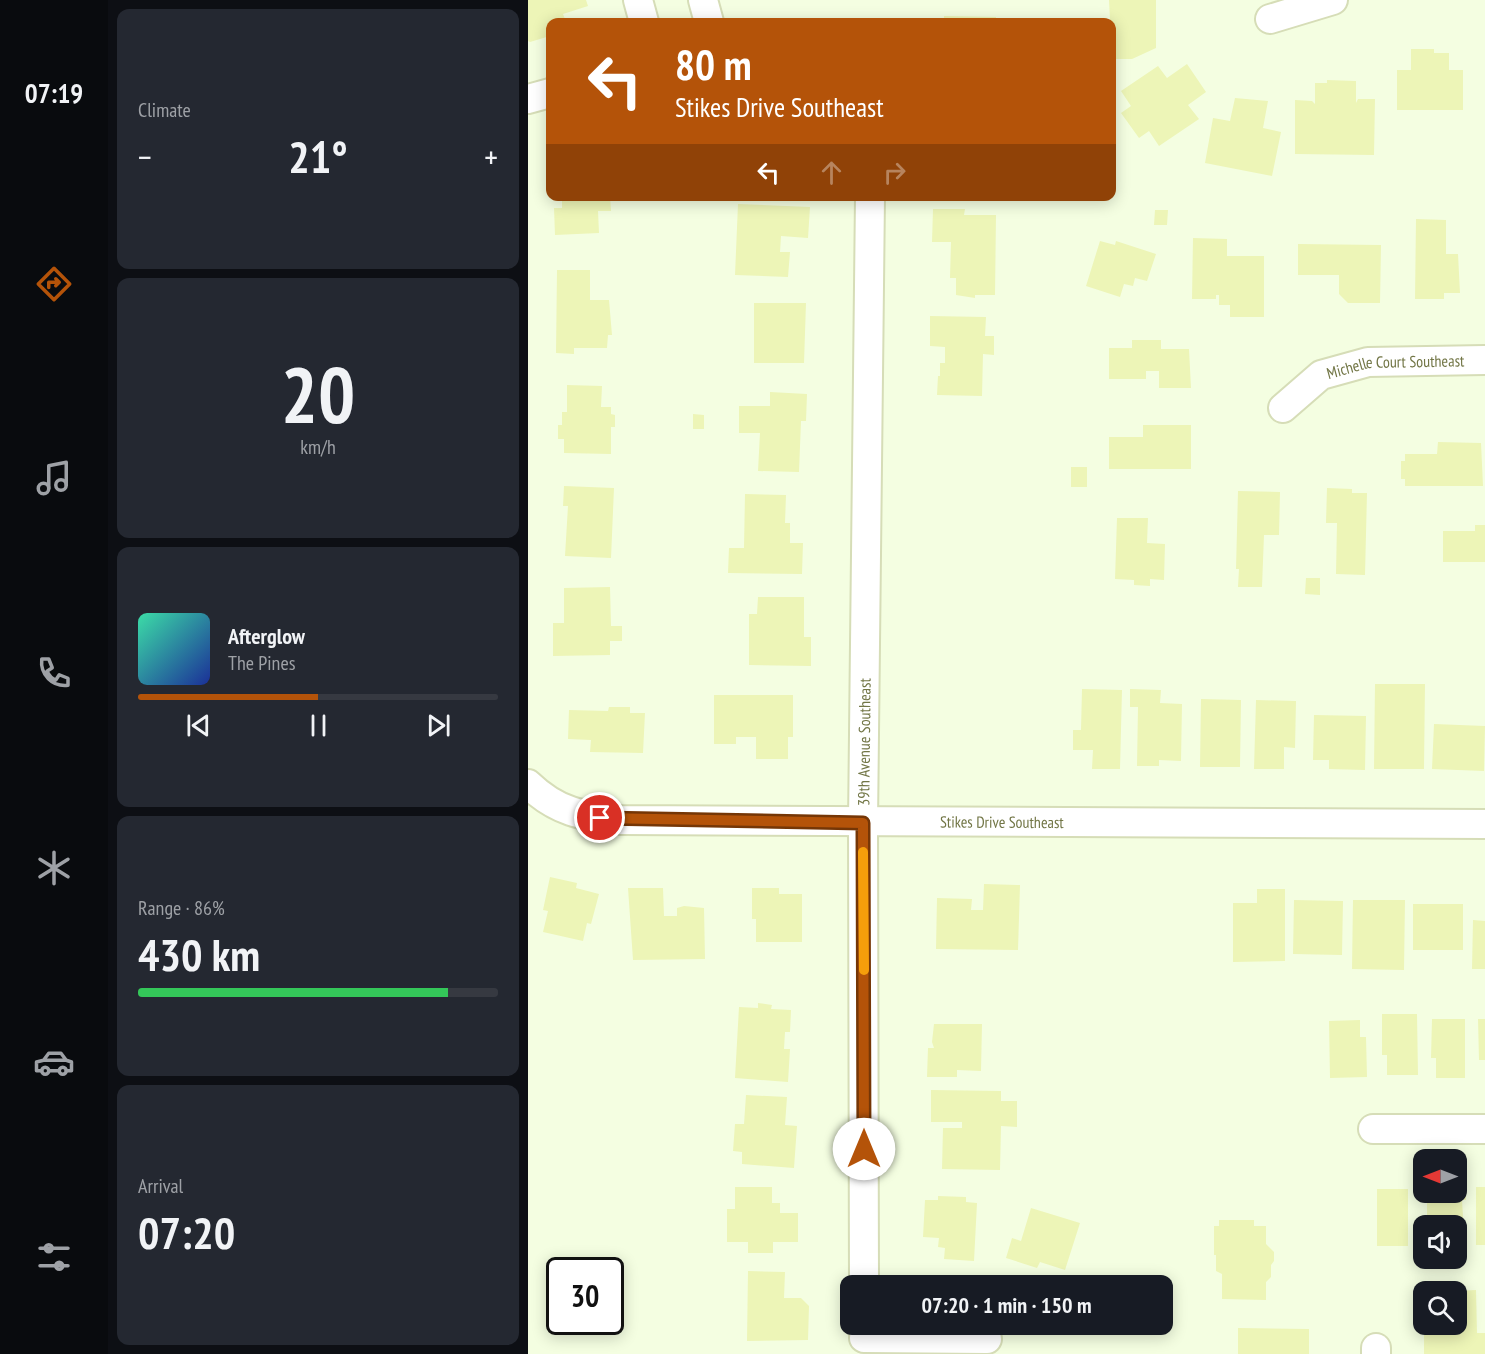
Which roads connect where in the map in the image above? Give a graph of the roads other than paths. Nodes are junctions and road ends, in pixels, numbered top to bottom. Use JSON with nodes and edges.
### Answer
{"nodes":[{"id":1,"x":638,"y":0,"type":"edge"},
{"id":2,"x":703,"y":0,"type":"edge"},
{"id":3,"x":1333,"y":0,"type":"edge"},
{"id":4,"x":643,"y":18,"type":"edge"},
{"id":5,"x":708,"y":18,"type":"edge"},
{"id":6,"x":1270,"y":19,"type":"dead end"},
{"id":7,"x":546,"y":94,"type":"edge"},
{"id":8,"x":528,"y":99,"type":"edge"},
{"id":9,"x":870,"y":201,"type":"edge"},
{"id":10,"x":1485,"y":360,"type":"edge"},
{"id":11,"x":1283,"y":408,"type":"dead end"},
{"id":12,"x":528,"y":784,"type":"edge"},
{"id":13,"x":863,"y":823,"type":"junction"},
{"id":14,"x":1485,"y":824,"type":"edge"},
{"id":15,"x":1373,"y":1129,"type":"dead end"},
{"id":16,"x":1485,"y":1129,"type":"edge"},
{"id":17,"x":864,"y":1275,"type":"edge"},
{"id":18,"x":864,"y":1339,"type":"edge"},
{"id":19,"x":987,"y":1339,"type":"dead end"}],
"edges":[{"from":1,"to":4,"type":"street"},
{"from":2,"to":5,"type":"street"},
{"from":3,"to":6,"type":"street"},
{"from":7,"to":8,"type":"street"},
{"from":9,"to":13,"type":"street","name":"39th Avenue Southeast"},
{"from":10,"to":11,"type":"street","name":"Michelle Court Southeast"},
{"from":12,"to":13,"type":"street","name":"Stikes Drive Southeast"},
{"from":13,"to":14,"type":"street","name":"Stikes Drive Southeast"},
{"from":13,"to":17,"type":"street","name":"39th Avenue Southeast"},
{"from":15,"to":16,"type":"street"},
{"from":18,"to":19,"type":"street"}]}
